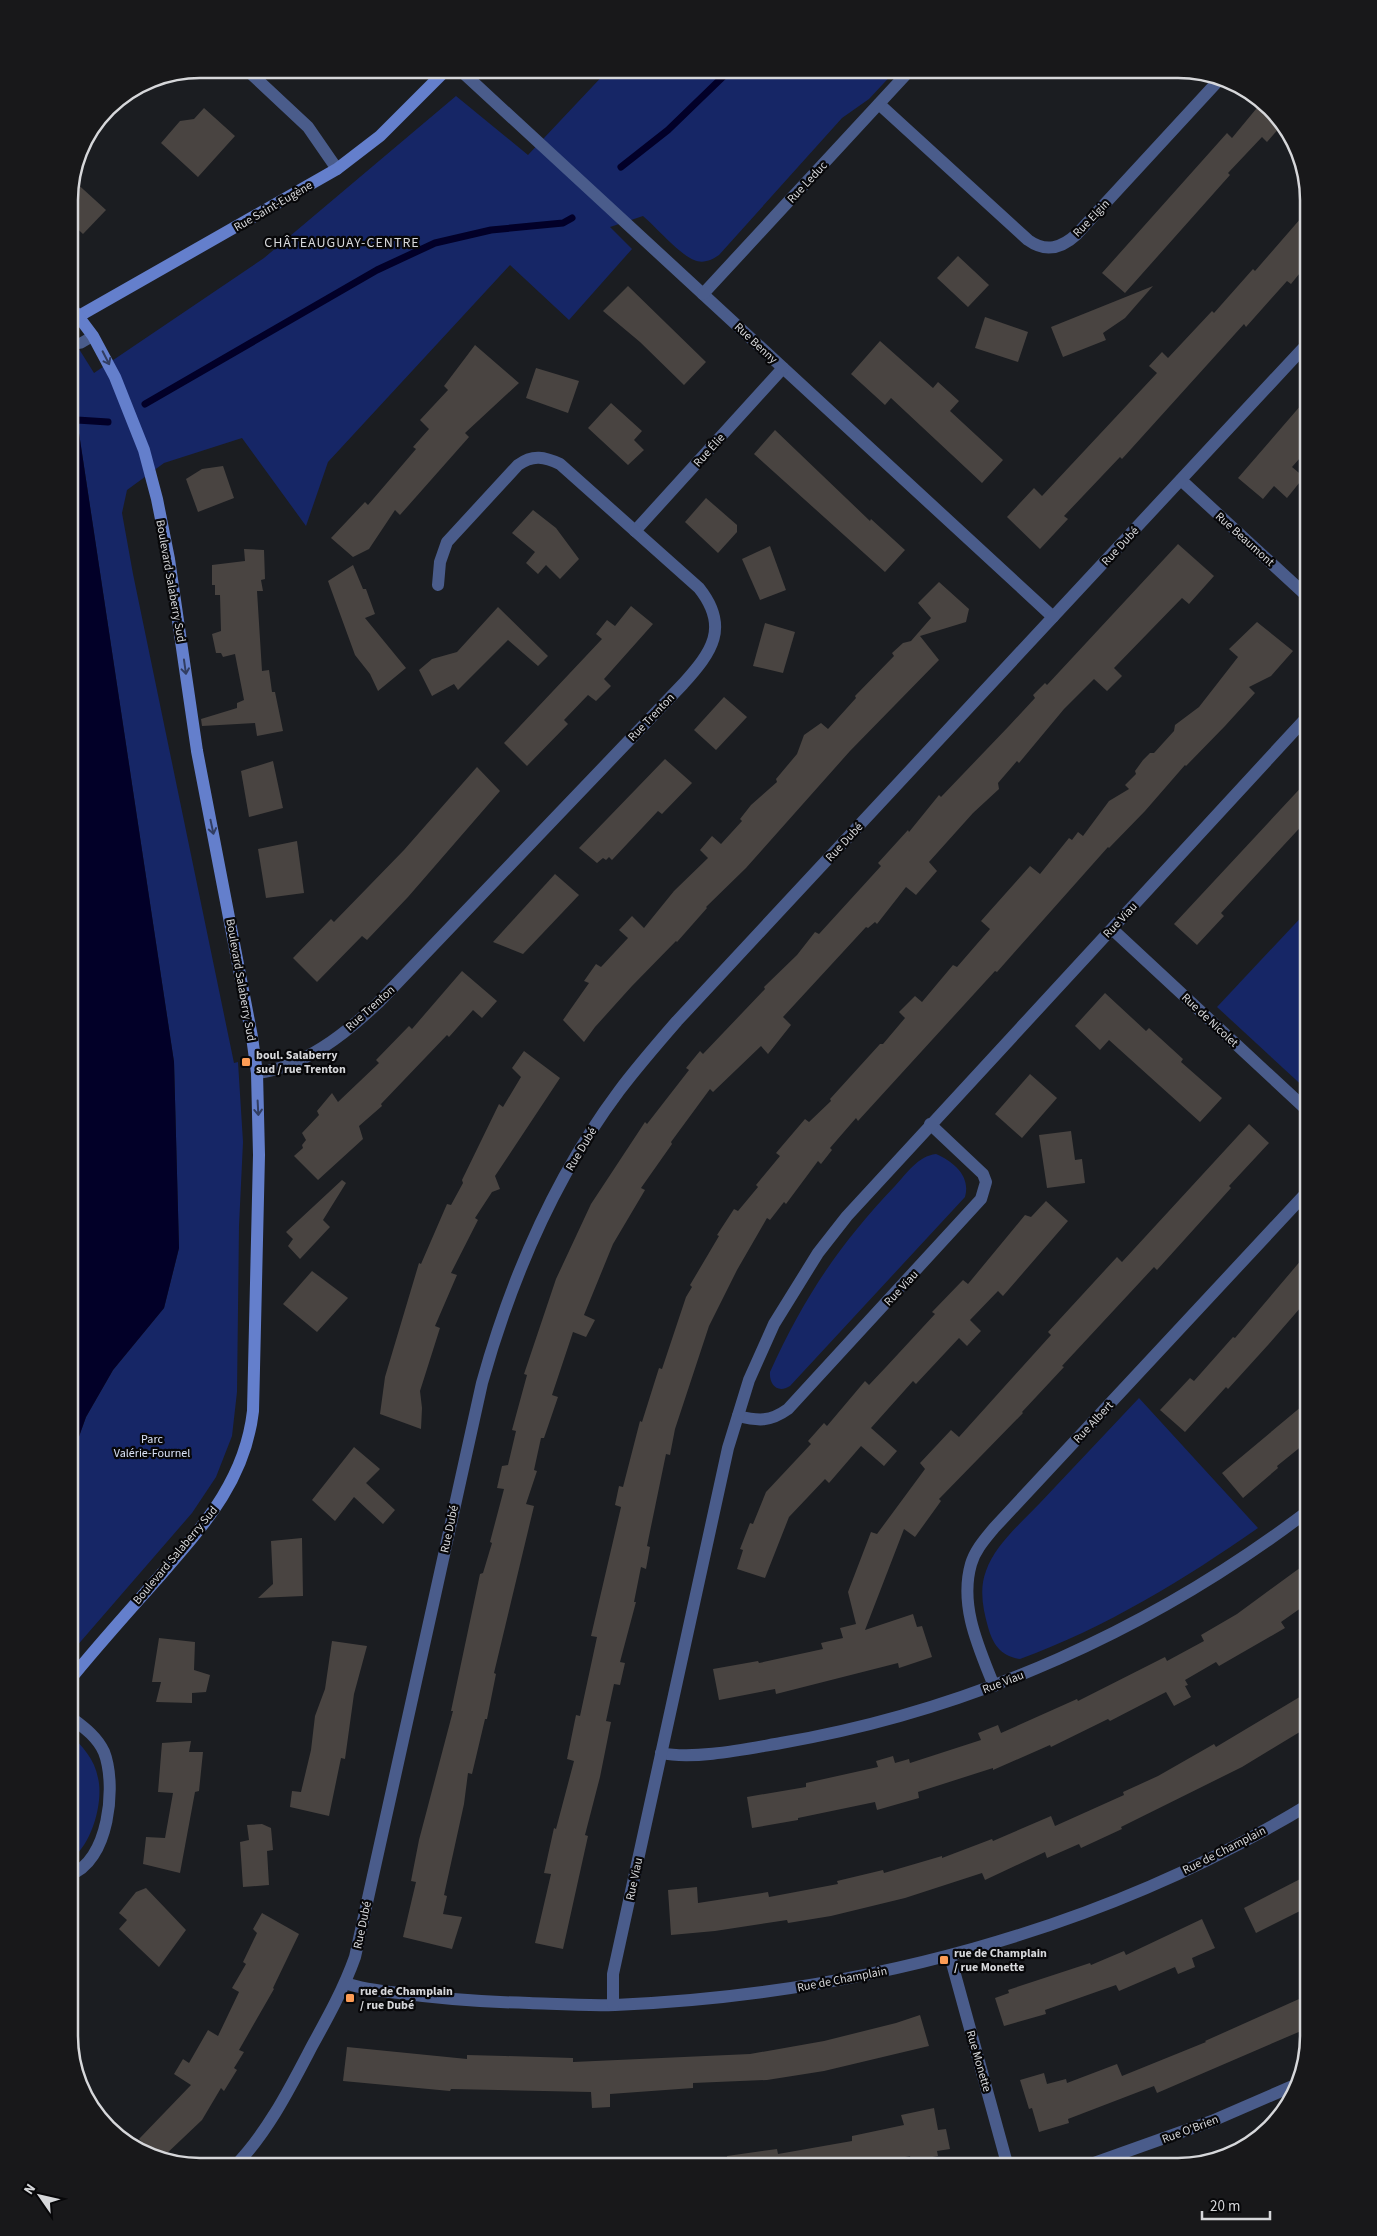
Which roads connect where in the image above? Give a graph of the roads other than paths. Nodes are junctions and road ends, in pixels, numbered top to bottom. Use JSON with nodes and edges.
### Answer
{"nodes":[{"id":1,"x":256,"y":78,"type":"edge"},
{"id":2,"x":437,"y":78,"type":"edge"},
{"id":3,"x":469,"y":78,"type":"edge"},
{"id":4,"x":903,"y":78,"type":"edge"},
{"id":5,"x":1216,"y":84,"type":"edge"},
{"id":6,"x":879,"y":104,"type":"junction"},
{"id":7,"x":337,"y":169,"type":"junction"},
{"id":8,"x":703,"y":294,"type":"junction"},
{"id":9,"x":79,"y":316,"type":"joint"},
{"id":10,"x":93,"y":336,"type":"junction"},
{"id":11,"x":78,"y":343,"type":"edge"},
{"id":12,"x":1300,"y":352,"type":"edge"},
{"id":13,"x":784,"y":368,"type":"junction"},
{"id":14,"x":1181,"y":480,"type":"junction"},
{"id":15,"x":635,"y":531,"type":"junction"},
{"id":16,"x":438,"y":585,"type":"dead end"},
{"id":17,"x":1300,"y":590,"type":"edge"},
{"id":18,"x":1053,"y":617,"type":"junction"},
{"id":19,"x":1300,"y":725,"type":"edge"},
{"id":20,"x":1112,"y":929,"type":"junction"},
{"id":21,"x":257,"y":1073,"type":"junction"},
{"id":22,"x":1300,"y":1104,"type":"edge"},
{"id":23,"x":930,"y":1124,"type":"junction"},
{"id":24,"x":1300,"y":1200,"type":"edge"},
{"id":25,"x":738,"y":1416,"type":"junction"},
{"id":26,"x":1300,"y":1517,"type":"edge"},
{"id":27,"x":78,"y":1670,"type":"edge"},
{"id":28,"x":994,"y":1686,"type":"junction"},
{"id":29,"x":78,"y":1724,"type":"edge"},
{"id":30,"x":660,"y":1753,"type":"junction"},
{"id":31,"x":1300,"y":1809,"type":"edge"},
{"id":32,"x":78,"y":1870,"type":"edge"},
{"id":33,"x":950,"y":1956,"type":"junction"},
{"id":34,"x":345,"y":1983,"type":"junction"},
{"id":35,"x":613,"y":2005,"type":"junction"},
{"id":36,"x":1287,"y":2088,"type":"edge"},
{"id":37,"x":244,"y":2158,"type":"edge"},
{"id":38,"x":1006,"y":2158,"type":"edge"},
{"id":39,"x":1108,"y":2158,"type":"edge"}],
"edges":[{"from":1,"to":7,"type":"street"},
{"from":2,"to":7,"type":"street","name":"Rue Saint-Eugène"},
{"from":3,"to":8,"type":"street","name":"Rue Benny"},
{"from":4,"to":6,"type":"street","name":"Rue Leduc"},
{"from":5,"to":6,"type":"street","name":"Rue Elgin"},
{"from":6,"to":8,"type":"street","name":"Rue Leduc"},
{"from":7,"to":9,"type":"street","name":"Rue Saint-Eugène"},
{"from":8,"to":13,"type":"street","name":"Rue Benny"},
{"from":9,"to":10,"type":"street","name":"Boulevard Salaberry Sud"},
{"from":10,"to":11,"type":"lane"},
{"from":10,"to":21,"type":"street","name":"Boulevard Salaberry Sud","one_way":true},
{"from":12,"to":14,"type":"street","name":"Rue Dubé"},
{"from":13,"to":15,"type":"street","name":"Rue Élie"},
{"from":13,"to":18,"type":"street","name":"Rue Benny"},
{"from":14,"to":17,"type":"street","name":"Rue Beaumont"},
{"from":14,"to":18,"type":"street","name":"Rue Dubé"},
{"from":15,"to":16,"type":"street","name":"Rue Trenton"},
{"from":15,"to":21,"type":"street","name":"Rue Trenton"},
{"from":18,"to":34,"type":"street","name":"Rue Dubé"},
{"from":19,"to":20,"type":"street","name":"Rue Viau"},
{"from":20,"to":22,"type":"street","name":"Rue de Nicolet"},
{"from":20,"to":23,"type":"street","name":"Rue Viau"},
{"from":21,"to":27,"type":"street","name":"Boulevard Salaberry Sud","one_way":true},
{"from":23,"to":25,"type":"street","name":"Rue Viau"},
{"from":23,"to":25,"type":"street","name":"Rue Viau"},
{"from":24,"to":28,"type":"street","name":"Rue Albert"},
{"from":25,"to":30,"type":"street","name":"Rue Viau"},
{"from":26,"to":28,"type":"street","name":"Rue Viau"},
{"from":28,"to":30,"type":"street","name":"Rue Viau"},
{"from":29,"to":32,"type":"street"},
{"from":30,"to":35,"type":"street","name":"Rue Viau"},
{"from":31,"to":33,"type":"street","name":"Rue de Champlain"},
{"from":33,"to":35,"type":"street","name":"Rue de Champlain"},
{"from":33,"to":38,"type":"street","name":"Rue Monette"},
{"from":34,"to":35,"type":"street","name":"Rue de Champlain"},
{"from":34,"to":37,"type":"street","name":"Rue Dubé"},
{"from":36,"to":39,"type":"street","name":"Rue O'Brien"}]}
